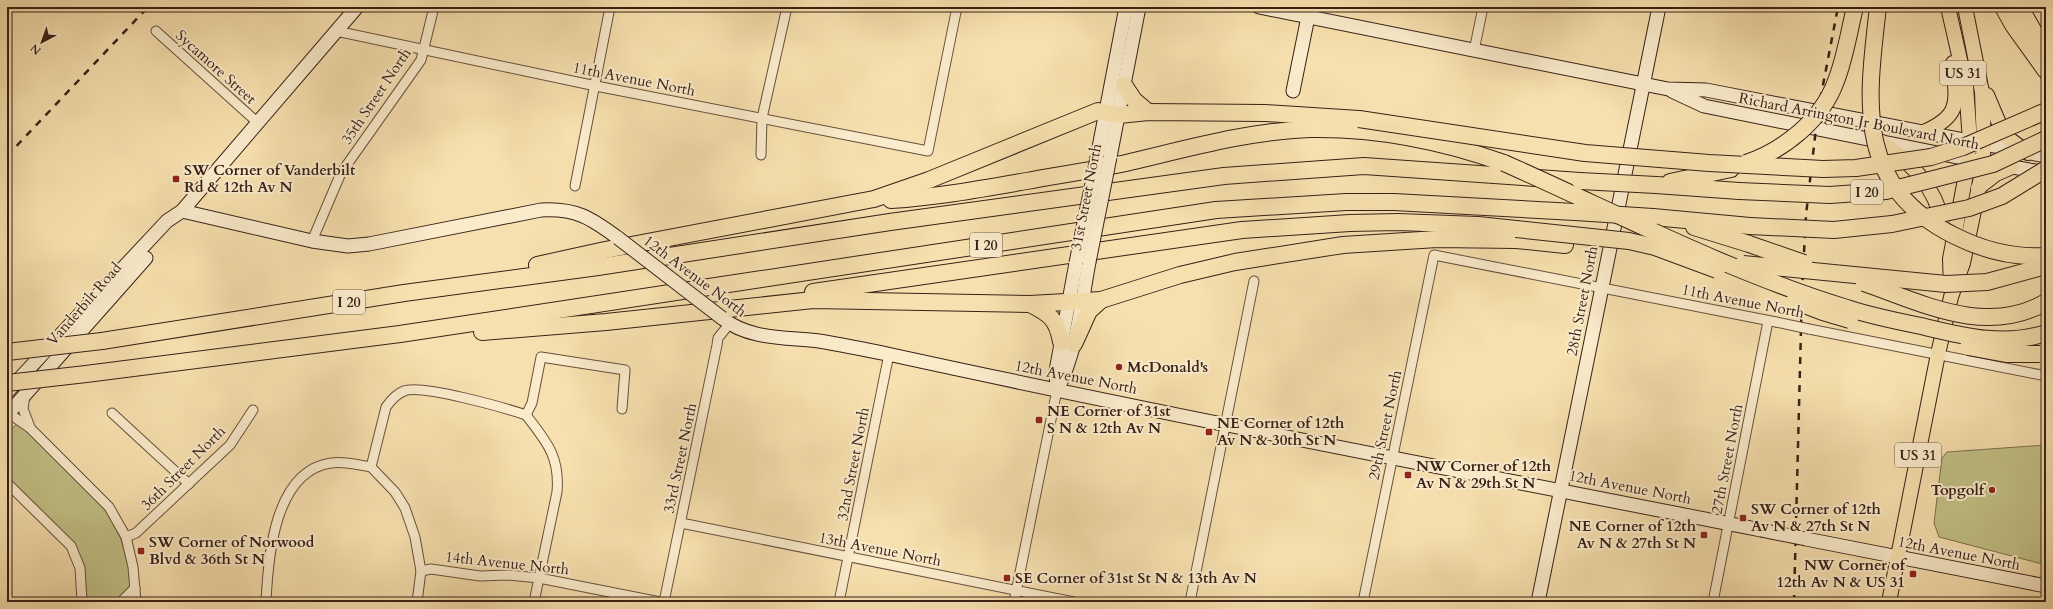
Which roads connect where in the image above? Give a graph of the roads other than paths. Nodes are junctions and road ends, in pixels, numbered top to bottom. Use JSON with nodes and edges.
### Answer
{"nodes":[{"id":1,"x":357,"y":7,"type":"edge"},
{"id":2,"x":434,"y":7,"type":"edge"},
{"id":3,"x":610,"y":7,"type":"edge"},
{"id":4,"x":787,"y":7,"type":"edge"},
{"id":5,"x":957,"y":7,"type":"edge"},
{"id":6,"x":1126,"y":7,"type":"edge"},
{"id":7,"x":1139,"y":7,"type":"edge"},
{"id":8,"x":1259,"y":7,"type":"edge"},
{"id":9,"x":1483,"y":7,"type":"edge"},
{"id":10,"x":1659,"y":7,"type":"edge"},
{"id":11,"x":1855,"y":7,"type":"edge"},
{"id":12,"x":1878,"y":7,"type":"edge"},
{"id":13,"x":1948,"y":7,"type":"edge"},
{"id":14,"x":1965,"y":7,"type":"edge"},
{"id":15,"x":2003,"y":7,"type":"edge"},
{"id":16,"x":2020,"y":7,"type":"edge"},
{"id":17,"x":1309,"y":12,"type":"edge"},
{"id":18,"x":156,"y":31,"type":"dead end"},
{"id":19,"x":336,"y":31,"type":"junction"},
{"id":20,"x":424,"y":50,"type":"junction"},
{"id":21,"x":1474,"y":51,"type":"junction"},
{"id":22,"x":2046,"y":53,"type":"edge"},
{"id":23,"x":2046,"y":70,"type":"edge"},
{"id":24,"x":1981,"y":79,"type":"junction"},
{"id":25,"x":1642,"y":84,"type":"junction"},
{"id":26,"x":1124,"y":85,"type":"junction"},
{"id":27,"x":596,"y":86,"type":"junction"},
{"id":28,"x":1668,"y":89,"type":"junction"},
{"id":29,"x":1293,"y":91,"type":"dead end"},
{"id":30,"x":2046,"y":111,"type":"edge"},
{"id":31,"x":1148,"y":112,"type":"junction"},
{"id":32,"x":1112,"y":113,"type":"junction"},
{"id":33,"x":762,"y":118,"type":"junction"},
{"id":34,"x":258,"y":123,"type":"junction"},
{"id":35,"x":1924,"y":132,"type":"junction"},
{"id":36,"x":2046,"y":139,"type":"edge"},
{"id":37,"x":1970,"y":141,"type":"junction"},
{"id":38,"x":1882,"y":142,"type":"junction"},
{"id":39,"x":1984,"y":144,"type":"junction"},
{"id":40,"x":2028,"y":153,"type":"junction"},
{"id":41,"x":761,"y":155,"type":"dead end"},
{"id":42,"x":2046,"y":156,"type":"edge"},
{"id":43,"x":1968,"y":159,"type":"junction"},
{"id":44,"x":1982,"y":162,"type":"junction"},
{"id":45,"x":2012,"y":167,"type":"junction"},
{"id":46,"x":2046,"y":169,"type":"edge"},
{"id":47,"x":2046,"y":173,"type":"edge"},
{"id":48,"x":1656,"y":185,"type":"junction"},
{"id":49,"x":576,"y":186,"type":"dead end"},
{"id":50,"x":1978,"y":188,"type":"junction"},
{"id":51,"x":851,"y":203,"type":"junction"},
{"id":52,"x":182,"y":210,"type":"junction"},
{"id":53,"x":1923,"y":217,"type":"junction"},
{"id":54,"x":1678,"y":220,"type":"junction"},
{"id":55,"x":312,"y":241,"type":"junction"},
{"id":56,"x":1434,"y":255,"type":"joint"},
{"id":57,"x":2046,"y":256,"type":"edge"},
{"id":58,"x":1950,"y":259,"type":"junction"},
{"id":59,"x":2046,"y":266,"type":"edge"},
{"id":60,"x":1254,"y":281,"type":"dead end"},
{"id":61,"x":1601,"y":287,"type":"junction"},
{"id":62,"x":404,"y":293,"type":"junction"},
{"id":63,"x":1951,"y":297,"type":"junction"},
{"id":64,"x":1101,"y":300,"type":"junction"},
{"id":65,"x":1076,"y":301,"type":"junction"},
{"id":66,"x":2046,"y":302,"type":"edge"},
{"id":67,"x":1030,"y":304,"type":"junction"},
{"id":68,"x":621,"y":320,"type":"junction"},
{"id":69,"x":726,"y":320,"type":"junction"},
{"id":70,"x":1772,"y":322,"type":"junction"},
{"id":71,"x":2046,"y":333,"type":"edge"},
{"id":72,"x":400,"y":334,"type":"junction"},
{"id":73,"x":1067,"y":343,"type":"junction"},
{"id":74,"x":7,"y":352,"type":"edge"},
{"id":75,"x":889,"y":354,"type":"junction"},
{"id":76,"x":1938,"y":354,"type":"junction"},
{"id":77,"x":2043,"y":354,"type":"edge"},
{"id":78,"x":2046,"y":376,"type":"edge"},
{"id":79,"x":7,"y":383,"type":"edge"},
{"id":80,"x":1057,"y":390,"type":"junction"},
{"id":81,"x":7,"y":392,"type":"edge"},
{"id":82,"x":25,"y":395,"type":"junction"},
{"id":83,"x":622,"y":409,"type":"dead end"},
{"id":84,"x":253,"y":410,"type":"dead end"},
{"id":85,"x":8,"y":413,"type":"edge"},
{"id":86,"x":112,"y":413,"type":"dead end"},
{"id":87,"x":526,"y":415,"type":"junction"},
{"id":88,"x":1226,"y":424,"type":"junction"},
{"id":89,"x":30,"y":428,"type":"junction"},
{"id":90,"x":1392,"y":457,"type":"junction"},
{"id":91,"x":371,"y":467,"type":"junction"},
{"id":92,"x":7,"y":483,"type":"edge"},
{"id":93,"x":189,"y":484,"type":"junction"},
{"id":94,"x":1561,"y":490,"type":"junction"},
{"id":95,"x":680,"y":523,"type":"junction"},
{"id":96,"x":1728,"y":523,"type":"junction"},
{"id":97,"x":126,"y":537,"type":"junction"},
{"id":98,"x":848,"y":557,"type":"junction"},
{"id":99,"x":1898,"y":557,"type":"junction"},
{"id":100,"x":421,"y":571,"type":"junction"},
{"id":101,"x":540,"y":578,"type":"junction"},
{"id":102,"x":2046,"y":586,"type":"edge"},
{"id":103,"x":135,"y":588,"type":"junction"},
{"id":104,"x":1017,"y":590,"type":"junction"},
{"id":105,"x":82,"y":602,"type":"edge"},
{"id":106,"x":121,"y":602,"type":"edge"},
{"id":107,"x":136,"y":602,"type":"edge"},
{"id":108,"x":266,"y":602,"type":"edge"},
{"id":109,"x":417,"y":602,"type":"edge"},
{"id":110,"x":534,"y":602,"type":"edge"},
{"id":111,"x":660,"y":602,"type":"edge"},
{"id":112,"x":664,"y":602,"type":"edge"},
{"id":113,"x":839,"y":602,"type":"edge"},
{"id":114,"x":1014,"y":602,"type":"edge"},
{"id":115,"x":1074,"y":602,"type":"edge"},
{"id":116,"x":1190,"y":602,"type":"edge"},
{"id":117,"x":1363,"y":602,"type":"edge"},
{"id":118,"x":1538,"y":602,"type":"edge"},
{"id":119,"x":1713,"y":602,"type":"edge"},
{"id":120,"x":1888,"y":602,"type":"edge"}],
"edges":[{"from":1,"to":19,"type":"street","name":"Vanderbilt Road"},
{"from":2,"to":20,"type":"street","name":"35th Street North"},
{"from":3,"to":27,"type":"street"},
{"from":4,"to":33,"type":"street"},
{"from":5,"to":33,"type":"street","name":"11th Avenue North"},
{"from":6,"to":32,"type":"street","name":"31st Street North"},
{"from":7,"to":26,"type":"street","name":"31st Street North"},
{"from":8,"to":17,"type":"street","name":"Richard Arrington Jr Boulevard North"},
{"from":9,"to":21,"type":"street"},
{"from":10,"to":25,"type":"street","name":"28th Street North"},
{"from":11,"to":48,"type":"highway","bridge":true},
{"from":12,"to":53,"type":"highway","bridge":true},
{"from":13,"to":35,"type":"main road"},
{"from":13,"to":37,"type":"main road","number":"US 31"},
{"from":14,"to":24,"type":"main road","number":"US 31"},
{"from":15,"to":23,"type":"highway"},
{"from":16,"to":22,"type":"highway"},
{"from":17,"to":21,"type":"street","name":"Richard Arrington Jr Boulevard North"},
{"from":17,"to":29,"type":"street"},
{"from":18,"to":34,"type":"street","name":"Sycamore Street"},
{"from":19,"to":20,"type":"street","name":"11th Avenue North"},
{"from":19,"to":34,"type":"street","name":"Vanderbilt Road"},
{"from":20,"to":27,"type":"street","name":"11th Avenue North"},
{"from":20,"to":55,"type":"street","name":"35th Street North"},
{"from":21,"to":25,"type":"street","name":"Richard Arrington Jr Boulevard North"},
{"from":24,"to":39,"type":"main road","number":"US 31"},
{"from":24,"to":40,"type":"main road"},
{"from":25,"to":28,"type":"street","name":"Richard Arrington Jr Boulevard North"},
{"from":25,"to":61,"type":"street","name":"28th Street North"},
{"from":26,"to":31,"type":"highway"},
{"from":26,"to":32,"type":"street","name":"31st Street North"},
{"from":27,"to":33,"type":"street","name":"11th Avenue North"},
{"from":27,"to":49,"type":"street"},
{"from":28,"to":35,"type":"street","name":"Richard Arrington Jr Boulevard North"},
{"from":28,"to":38,"type":"street","name":"Richard Arrington Jr Boulevard North"},
{"from":30,"to":31,"type":"highway","bridge":true},
{"from":31,"to":32,"type":"highway"},
{"from":32,"to":51,"type":"highway"},
{"from":32,"to":65,"type":"street","name":"31st Street North","bridge":true},
{"from":33,"to":41,"type":"street"},
{"from":34,"to":52,"type":"street","name":"Vanderbilt Road"},
{"from":35,"to":37,"type":"street","name":"Richard Arrington Jr Boulevard North"},
{"from":36,"to":48,"type":"highway","number":"I 20","bridge":true},
{"from":37,"to":39,"type":"street","name":"Richard Arrington Jr Boulevard North"},
{"from":37,"to":43,"type":"main road","number":"US 31"},
{"from":38,"to":43,"type":"street","name":"Richard Arrington Jr Boulevard North"},
{"from":38,"to":58,"type":"main road"},
{"from":39,"to":40,"type":"street","name":"Richard Arrington Jr Boulevard North"},
{"from":39,"to":44,"type":"main road","number":"US 31"},
{"from":40,"to":42,"type":"street","name":"Richard Arrington Jr Boulevard North"},
{"from":43,"to":44,"type":"street","name":"Richard Arrington Jr Boulevard North"},
{"from":43,"to":58,"type":"main road","number":"US 31"},
{"from":44,"to":45,"type":"street","name":"Richard Arrington Jr Boulevard North"},
{"from":44,"to":50,"type":"main road","number":"US 31"},
{"from":45,"to":47,"type":"street","name":"Richard Arrington Jr Boulevard North"},
{"from":45,"to":50,"type":"main road"},
{"from":46,"to":53,"type":"highway","number":"I 20","bridge":true},
{"from":48,"to":62,"type":"highway","number":"I 20","bridge":true},
{"from":50,"to":63,"type":"main road","number":"US 31"},
{"from":51,"to":62,"type":"highway"},
{"from":51,"to":71,"type":"highway","bridge":true},
{"from":52,"to":55,"type":"street","name":"12th Avenue North"},
{"from":52,"to":81,"type":"street","name":"Vanderbilt Road"},
{"from":52,"to":82,"type":"street","name":"Vanderbilt Road"},
{"from":53,"to":54,"type":"highway","number":"I 20","bridge":true},
{"from":53,"to":57,"type":"highway","bridge":true},
{"from":54,"to":66,"type":"highway","bridge":true},
{"from":54,"to":72,"type":"highway","number":"I 20","bridge":true},
{"from":55,"to":69,"type":"street","name":"12th Avenue North","bridge":true},
{"from":56,"to":61,"type":"street","name":"11th Avenue North"},
{"from":56,"to":90,"type":"street","name":"29th Street North"},
{"from":58,"to":63,"type":"main road","number":"US 31"},
{"from":59,"to":64,"type":"highway","bridge":true},
{"from":60,"to":88,"type":"street"},
{"from":61,"to":70,"type":"street","name":"11th Avenue North"},
{"from":61,"to":94,"type":"street","name":"28th Street North"},
{"from":62,"to":74,"type":"highway","number":"I 20","bridge":true},
{"from":63,"to":76,"type":"main road","number":"US 31"},
{"from":64,"to":65,"type":"highway"},
{"from":64,"to":73,"type":"highway"},
{"from":65,"to":67,"type":"highway"},
{"from":65,"to":73,"type":"street","name":"31st Street North"},
{"from":67,"to":68,"type":"highway"},
{"from":67,"to":73,"type":"highway"},
{"from":68,"to":72,"type":"highway"},
{"from":68,"to":77,"type":"highway","bridge":true},
{"from":69,"to":75,"type":"street","name":"12th Avenue North"},
{"from":69,"to":95,"type":"street","name":"33rd Street North"},
{"from":70,"to":76,"type":"street","name":"11th Avenue North","bridge":true},
{"from":70,"to":96,"type":"street","name":"27th Street North"},
{"from":72,"to":79,"type":"highway","number":"I 20","bridge":true},
{"from":73,"to":80,"type":"street","name":"31st Street North"},
{"from":75,"to":80,"type":"street","name":"12th Avenue North"},
{"from":75,"to":98,"type":"street","name":"32nd Street North"},
{"from":76,"to":78,"type":"street","name":"11th Avenue North"},
{"from":76,"to":99,"type":"main road","number":"US 31"},
{"from":80,"to":88,"type":"street","name":"12th Avenue North"},
{"from":80,"to":104,"type":"street","name":"31st Street North"},
{"from":82,"to":85,"type":"street","name":"Vanderbilt Road"},
{"from":82,"to":89,"type":"street"},
{"from":83,"to":87,"type":"street"},
{"from":84,"to":93,"type":"street","name":"36th Street North"},
{"from":85,"to":89,"type":"street"},
{"from":86,"to":93,"type":"street"},
{"from":87,"to":91,"type":"street"},
{"from":87,"to":101,"type":"street"},
{"from":88,"to":90,"type":"street","name":"12th Avenue North"},
{"from":88,"to":116,"type":"street"},
{"from":89,"to":97,"type":"street"},
{"from":90,"to":94,"type":"street","name":"12th Avenue North"},
{"from":90,"to":117,"type":"street","name":"29th Street North"},
{"from":91,"to":100,"type":"street"},
{"from":91,"to":108,"type":"street"},
{"from":92,"to":105,"type":"street"},
{"from":93,"to":97,"type":"street","name":"36th Street North"},
{"from":94,"to":96,"type":"street","name":"12th Avenue North"},
{"from":94,"to":118,"type":"street","name":"28th Street North"},
{"from":95,"to":98,"type":"street","name":"13th Avenue North"},
{"from":95,"to":112,"type":"street","name":"33rd Street North"},
{"from":96,"to":99,"type":"street","name":"12th Avenue North","bridge":true},
{"from":96,"to":119,"type":"street","name":"27th Street North"},
{"from":97,"to":103,"type":"street"},
{"from":98,"to":104,"type":"street","name":"13th Avenue North"},
{"from":98,"to":113,"type":"street","name":"32nd Street North"},
{"from":99,"to":102,"type":"street","name":"12th Avenue North"},
{"from":99,"to":120,"type":"main road","number":"US 31"},
{"from":100,"to":101,"type":"street","name":"14th Avenue North"},
{"from":100,"to":109,"type":"street"},
{"from":101,"to":110,"type":"street"},
{"from":101,"to":111,"type":"street","name":"14th Avenue North"},
{"from":103,"to":106,"type":"street"},
{"from":103,"to":107,"type":"street"},
{"from":104,"to":114,"type":"street","name":"31st Street North"},
{"from":104,"to":115,"type":"street","name":"13th Avenue North"}]}
